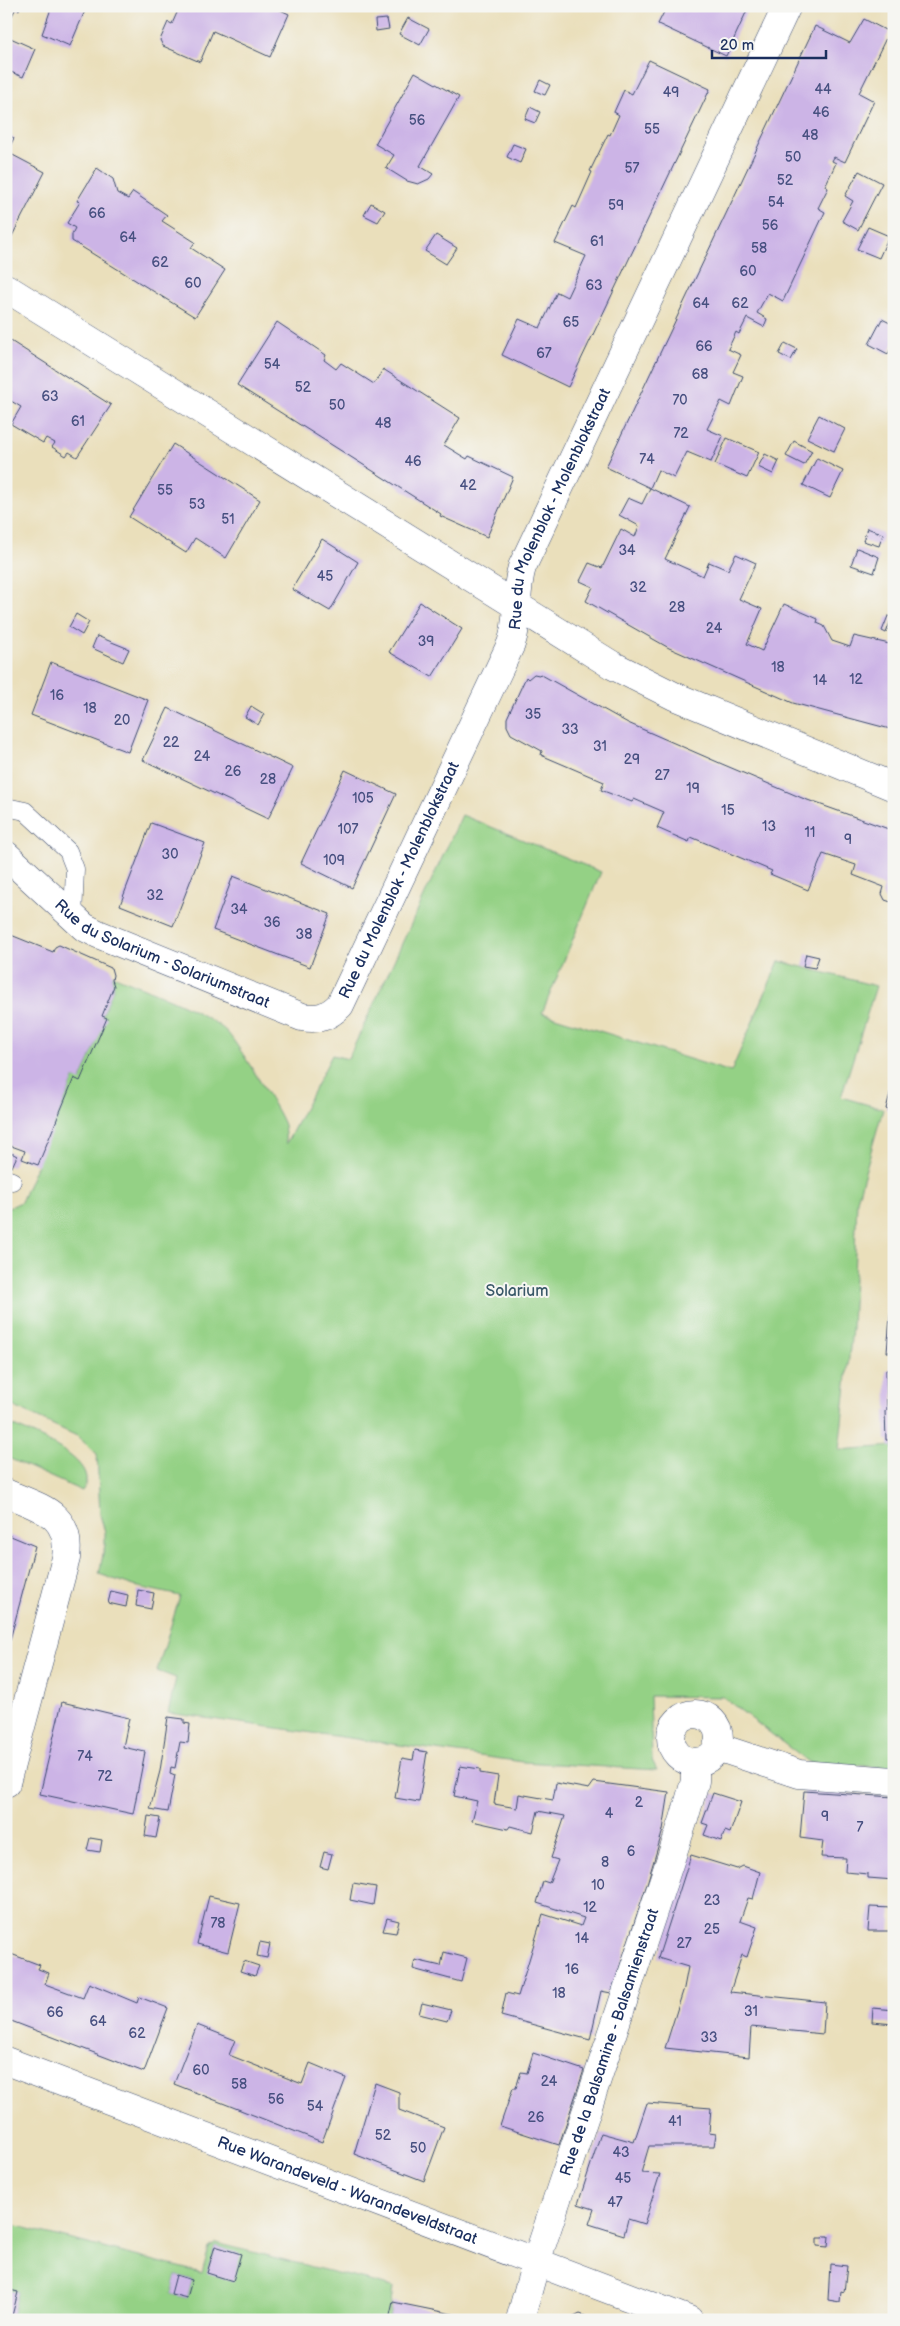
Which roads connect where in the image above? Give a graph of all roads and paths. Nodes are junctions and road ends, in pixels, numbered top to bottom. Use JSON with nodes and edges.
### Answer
{"nodes":[{"id":1,"x":787,"y":6,"type":"edge"},
{"id":2,"x":6,"y":288,"type":"edge"},
{"id":3,"x":517,"y":607,"type":"junction"},
{"id":4,"x":894,"y":787,"type":"edge"},
{"id":5,"x":6,"y":807,"type":"edge"},
{"id":6,"x":6,"y":855,"type":"edge"},
{"id":7,"x":72,"y":916,"type":"junction"},
{"id":8,"x":332,"y":1013,"type":"joint"},
{"id":9,"x":6,"y":1493,"type":"edge"},
{"id":10,"x":717,"y":1747,"type":"junction"},
{"id":11,"x":696,"y":1763,"type":"junction"},
{"id":12,"x":894,"y":1781,"type":"edge"},
{"id":13,"x":6,"y":1783,"type":"edge"},
{"id":14,"x":6,"y":2061,"type":"edge"},
{"id":15,"x":536,"y":2262,"type":"junction"},
{"id":16,"x":520,"y":2320,"type":"edge"},
{"id":17,"x":689,"y":2320,"type":"edge"}],
"edges":[{"from":1,"to":3,"type":"street","name":"Rue du Molenblok - Molenblokstraat"},
{"from":2,"to":3,"type":"street"},
{"from":3,"to":4,"type":"street"},
{"from":3,"to":8,"type":"street","name":"Rue du Molenblok - Molenblokstraat"},
{"from":5,"to":7,"type":"lane"},
{"from":6,"to":7,"type":"street","name":"Rue du Solarium - Solariumstraat"},
{"from":7,"to":8,"type":"street","name":"Rue du Solarium - Solariumstraat"},
{"from":9,"to":13,"type":"street"},
{"from":10,"to":11,"type":"street"},
{"from":10,"to":11,"type":"street"},
{"from":10,"to":12,"type":"street"},
{"from":11,"to":15,"type":"street","name":"Rue de la Balsamine - Balsamienstraat"},
{"from":14,"to":15,"type":"street","name":"Rue Warandeveld - Warandeveldstraat"},
{"from":15,"to":16,"type":"street","name":"Rue de la Balsamine - Balsamienstraat"},
{"from":15,"to":17,"type":"street","name":"Rue Warandeveld - Warandeveldstraat"}]}
